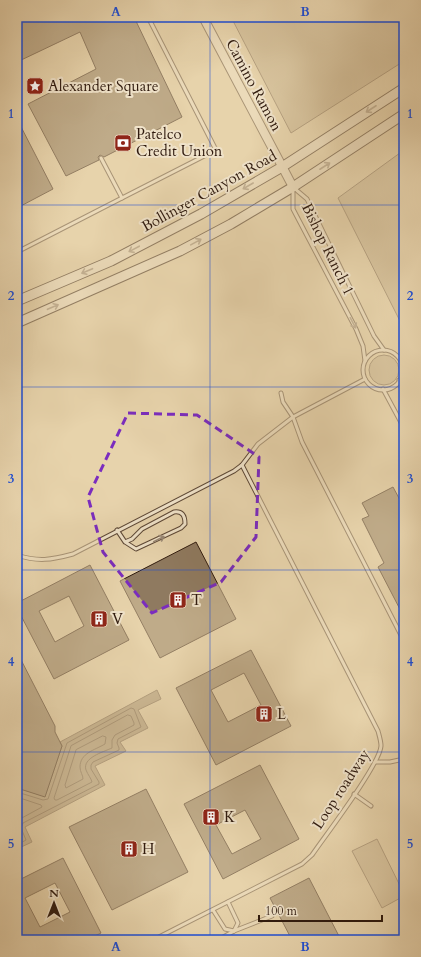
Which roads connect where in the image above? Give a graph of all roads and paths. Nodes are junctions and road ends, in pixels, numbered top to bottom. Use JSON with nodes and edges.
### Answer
{"nodes":[{"id":1,"x":148,"y":17,"type":"edge"},
{"id":2,"x":203,"y":17,"type":"edge"},
{"id":3,"x":404,"y":88,"type":"edge"},
{"id":4,"x":404,"y":114,"type":"edge"},
{"id":5,"x":101,"y":158,"type":"dead end"},
{"id":6,"x":282,"y":167,"type":"junction"},
{"id":7,"x":293,"y":187,"type":"junction"},
{"id":8,"x":122,"y":198,"type":"junction"},
{"id":9,"x":17,"y":252,"type":"edge"},
{"id":10,"x":17,"y":300,"type":"edge"},
{"id":11,"x":17,"y":323,"type":"edge"},
{"id":12,"x":384,"y":350,"type":"junction"},
{"id":13,"x":402,"y":360,"type":"edge"},
{"id":14,"x":365,"y":361,"type":"junction"},
{"id":15,"x":366,"y":379,"type":"junction"},
{"id":16,"x":399,"y":380,"type":"junction"},
{"id":17,"x":383,"y":389,"type":"junction"},
{"id":18,"x":404,"y":392,"type":"edge"},
{"id":19,"x":281,"y":393,"type":"dead end"},
{"id":20,"x":292,"y":417,"type":"junction"},
{"id":21,"x":404,"y":428,"type":"edge"},
{"id":22,"x":242,"y":465,"type":"junction"},
{"id":23,"x":117,"y":530,"type":"junction"},
{"id":24,"x":124,"y":542,"type":"junction"},
{"id":25,"x":17,"y":555,"type":"edge"},
{"id":26,"x":404,"y":641,"type":"edge"},
{"id":27,"x":404,"y":759,"type":"edge"},
{"id":28,"x":375,"y":762,"type":"junction"},
{"id":29,"x":354,"y":794,"type":"junction"},
{"id":30,"x":371,"y":806,"type":"dead end"},
{"id":31,"x":228,"y":902,"type":"junction"},
{"id":32,"x":213,"y":910,"type":"junction"},
{"id":33,"x":272,"y":916,"type":"dead end"},
{"id":34,"x":234,"y":932,"type":"junction"},
{"id":35,"x":153,"y":940,"type":"edge"},
{"id":36,"x":218,"y":940,"type":"edge"}],
"edges":[{"from":1,"to":8,"type":"lane"},
{"from":2,"to":6,"type":"street","name":"Camino Ramon"},
{"from":3,"to":6,"type":"main road","name":"Bollinger Canyon Road","one_way":true},
{"from":7,"to":4,"type":"main road","one_way":true},
{"from":5,"to":8,"type":"lane"},
{"from":6,"to":7,"type":"street","name":"Camino Ramon"},
{"from":6,"to":10,"type":"main road","name":"Bollinger Canyon Road","one_way":true},
{"from":11,"to":7,"type":"main road","one_way":true},
{"from":7,"to":12,"type":"lane","name":"Bishop Ranch 1"},
{"from":7,"to":14,"type":"lane","name":"Bishop Ranch 1","one_way":true},
{"from":8,"to":9,"type":"lane"},
{"from":12,"to":13,"type":"lane"},
{"from":12,"to":14,"type":"lane"},
{"from":13,"to":16,"type":"lane"},
{"from":14,"to":15,"type":"lane"},
{"from":15,"to":17,"type":"lane"},
{"from":15,"to":20,"type":"lane"},
{"from":16,"to":17,"type":"lane"},
{"from":16,"to":18,"type":"lane"},
{"from":17,"to":21,"type":"lane"},
{"from":19,"to":20,"type":"lane"},
{"from":20,"to":22,"type":"lane"},
{"from":20,"to":26,"type":"lane"},
{"from":22,"to":23,"type":"lane"},
{"from":22,"to":28,"type":"lane","name":"Loop roadway"},
{"from":23,"to":24,"type":"lane"},
{"from":23,"to":25,"type":"lane"},
{"from":24,"to":24,"type":"lane","one_way":true},
{"from":27,"to":28,"type":"lane"},
{"from":28,"to":29,"type":"lane","name":"Loop roadway"},
{"from":29,"to":30,"type":"lane"},
{"from":29,"to":31,"type":"lane","name":"Loop roadway"},
{"from":31,"to":32,"type":"lane","name":"Loop roadway"},
{"from":31,"to":34,"type":"lane"},
{"from":32,"to":34,"type":"lane"},
{"from":32,"to":35,"type":"lane","name":"Loop roadway"},
{"from":33,"to":34,"type":"lane"},
{"from":34,"to":36,"type":"lane"}]}
